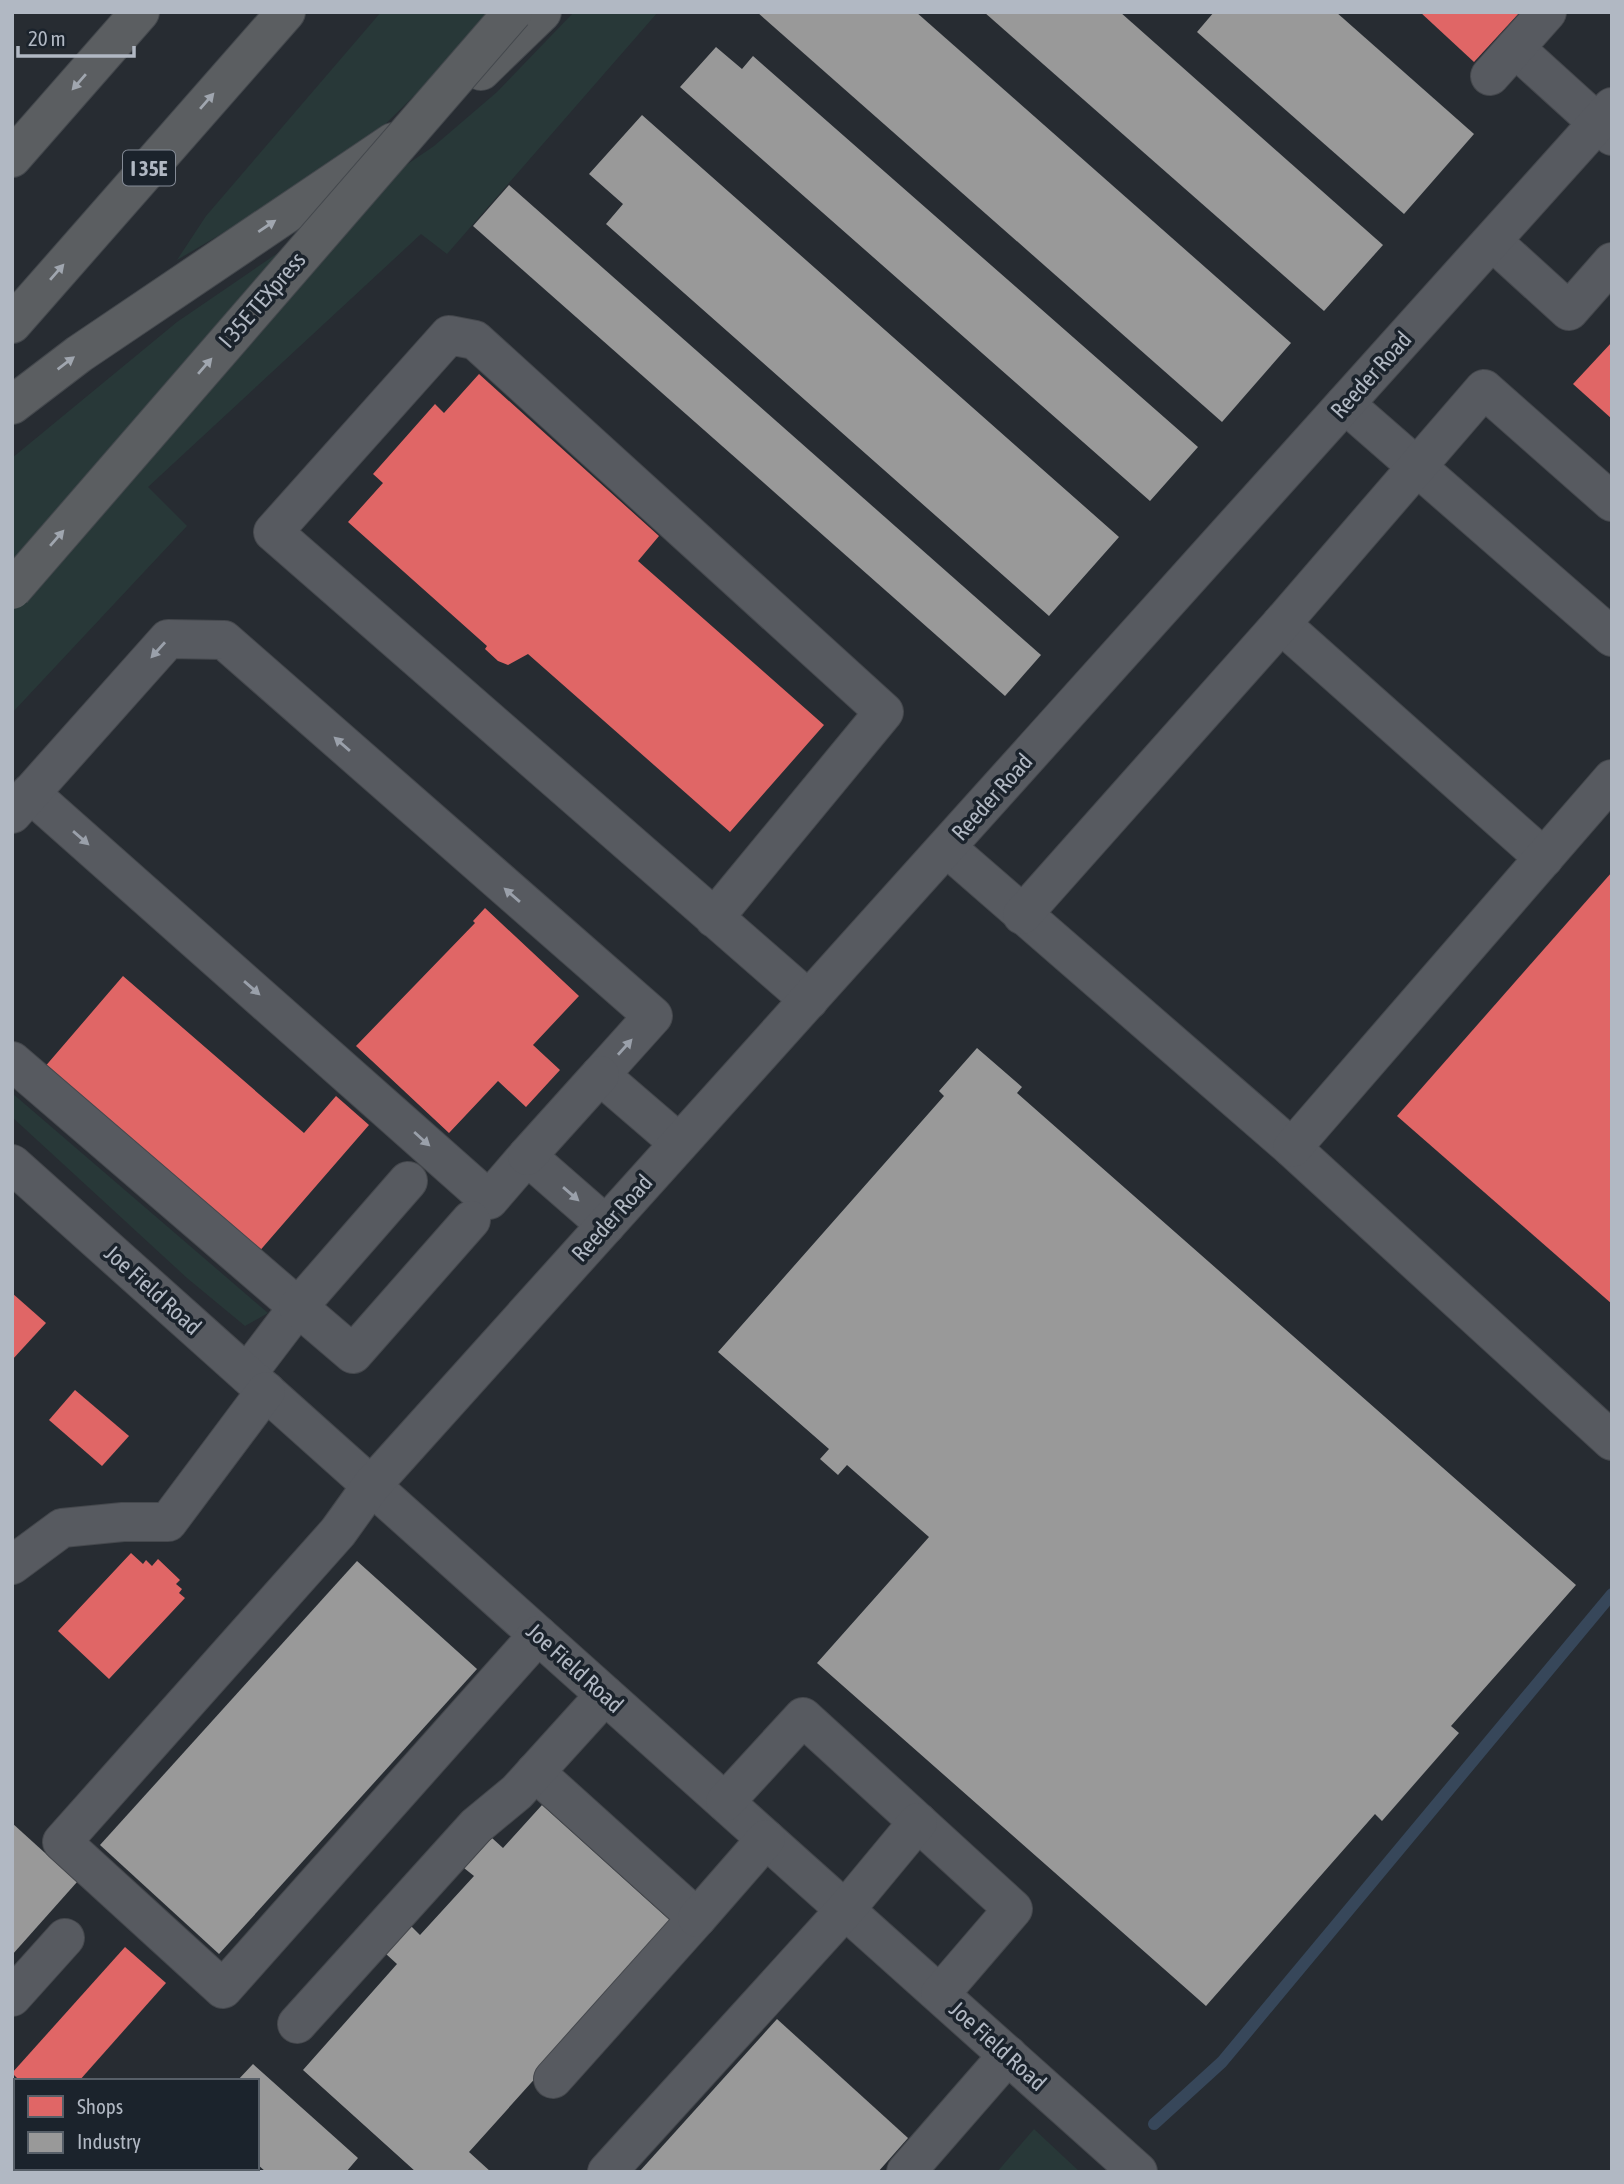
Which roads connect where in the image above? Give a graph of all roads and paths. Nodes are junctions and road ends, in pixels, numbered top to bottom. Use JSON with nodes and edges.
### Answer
{"nodes":[{"id":1,"x":140,"y":12,"type":"edge"},
{"id":2,"x":286,"y":12,"type":"edge"},
{"id":3,"x":513,"y":12,"type":"edge"},
{"id":4,"x":542,"y":12,"type":"edge"},
{"id":5,"x":1546,"y":12,"type":"edge"},
{"id":6,"x":1515,"y":48,"type":"junction"},
{"id":7,"x":1490,"y":76,"type":"dead end"},
{"id":8,"x":1607,"y":122,"type":"edge"},
{"id":9,"x":12,"y":158,"type":"edge"},
{"id":10,"x":1492,"y":241,"type":"junction"},
{"id":11,"x":1612,"y":262,"type":"edge"},
{"id":12,"x":12,"y":324,"type":"edge"},
{"id":13,"x":1345,"y":404,"type":"junction"},
{"id":14,"x":12,"y":405,"type":"edge"},
{"id":15,"x":1418,"y":467,"type":"junction"},
{"id":16,"x":1612,"y":502,"type":"edge"},
{"id":17,"x":12,"y":590,"type":"edge"},
{"id":18,"x":1281,"y":624,"type":"junction"},
{"id":19,"x":1612,"y":637,"type":"edge"},
{"id":20,"x":1612,"y":779,"type":"edge"},
{"id":21,"x":21,"y":804,"type":"edge"},
{"id":22,"x":947,"y":848,"type":"junction"},
{"id":23,"x":1544,"y":858,"type":"junction"},
{"id":24,"x":1022,"y":915,"type":"junction"},
{"id":25,"x":714,"y":918,"type":"junction"},
{"id":26,"x":809,"y":1000,"type":"junction"},
{"id":27,"x":12,"y":1061,"type":"edge"},
{"id":28,"x":600,"y":1075,"type":"junction"},
{"id":29,"x":679,"y":1143,"type":"junction"},
{"id":30,"x":1292,"y":1148,"type":"junction"},
{"id":31,"x":527,"y":1156,"type":"junction"},
{"id":32,"x":408,"y":1181,"type":"dead end"},
{"id":33,"x":19,"y":1184,"type":"edge"},
{"id":34,"x":471,"y":1220,"type":"dead end"},
{"id":35,"x":606,"y":1225,"type":"junction"},
{"id":36,"x":298,"y":1307,"type":"junction"},
{"id":37,"x":256,"y":1383,"type":"junction"},
{"id":38,"x":1612,"y":1441,"type":"edge"},
{"id":39,"x":371,"y":1486,"type":"junction"},
{"id":40,"x":12,"y":1565,"type":"edge"},
{"id":41,"x":538,"y":1635,"type":"junction"},
{"id":42,"x":606,"y":1695,"type":"junction"},
{"id":43,"x":535,"y":1772,"type":"junction"},
{"id":44,"x":725,"y":1802,"type":"junction"},
{"id":45,"x":918,"y":1822,"type":"junction"},
{"id":46,"x":766,"y":1839,"type":"junction"},
{"id":47,"x":845,"y":1910,"type":"junction"},
{"id":48,"x":696,"y":1918,"type":"junction"},
{"id":49,"x":65,"y":1938,"type":"dead end"},
{"id":50,"x":940,"y":1994,"type":"junction"},
{"id":51,"x":12,"y":1997,"type":"edge"},
{"id":52,"x":297,"y":2024,"type":"dead end"},
{"id":53,"x":1008,"y":2055,"type":"junction"},
{"id":54,"x":553,"y":2079,"type":"dead end"},
{"id":55,"x":607,"y":2172,"type":"edge"},
{"id":56,"x":906,"y":2172,"type":"edge"},
{"id":57,"x":1138,"y":2172,"type":"edge"}],
"edges":[{"from":1,"to":9,"type":"highway","one_way":true},
{"from":12,"to":2,"type":"highway","number":"I 35E","one_way":true},
{"from":17,"to":3,"type":"highway","name":"I 35E TEXpress","one_way":true,"bridge":true},
{"from":14,"to":4,"type":"highway","one_way":true},
{"from":5,"to":6,"type":"street"},
{"from":6,"to":7,"type":"street"},
{"from":6,"to":8,"type":"street"},
{"from":8,"to":10,"type":"street","name":"Reeder Road"},
{"from":10,"to":11,"type":"street"},
{"from":10,"to":13,"type":"street","name":"Reeder Road"},
{"from":13,"to":15,"type":"street"},
{"from":13,"to":22,"type":"street","name":"Reeder Road"},
{"from":15,"to":16,"type":"street"},
{"from":15,"to":18,"type":"street"},
{"from":15,"to":19,"type":"street"},
{"from":18,"to":23,"type":"street"},
{"from":18,"to":24,"type":"street"},
{"from":20,"to":23,"type":"street"},
{"from":28,"to":21,"type":"street","one_way":true},
{"from":21,"to":31,"type":"street","one_way":true},
{"from":22,"to":24,"type":"street"},
{"from":22,"to":26,"type":"street","name":"Reeder Road"},
{"from":23,"to":30,"type":"street"},
{"from":24,"to":30,"type":"street"},
{"from":25,"to":25,"type":"street"},
{"from":25,"to":26,"type":"street"},
{"from":26,"to":29,"type":"street","name":"Reeder Road"},
{"from":27,"to":36,"type":"street"},
{"from":28,"to":29,"type":"street"},
{"from":28,"to":31,"type":"street"},
{"from":29,"to":35,"type":"street","name":"Reeder Road"},
{"from":30,"to":38,"type":"street"},
{"from":31,"to":35,"type":"street","one_way":true},
{"from":32,"to":36,"type":"street"},
{"from":33,"to":37,"type":"street","name":"Joe Field Road"},
{"from":34,"to":36,"type":"street"},
{"from":35,"to":39,"type":"street","name":"Reeder Road"},
{"from":36,"to":37,"type":"street"},
{"from":37,"to":39,"type":"street","name":"Joe Field Road"},
{"from":37,"to":40,"type":"street"},
{"from":39,"to":41,"type":"street","name":"Joe Field Road"},
{"from":39,"to":41,"type":"street","name":"Reeder Road"},
{"from":41,"to":42,"type":"street","name":"Joe Field Road"},
{"from":42,"to":43,"type":"street"},
{"from":42,"to":44,"type":"street","name":"Joe Field Road"},
{"from":43,"to":48,"type":"street"},
{"from":43,"to":52,"type":"street"},
{"from":44,"to":45,"type":"street"},
{"from":44,"to":46,"type":"street","name":"Joe Field Road"},
{"from":45,"to":47,"type":"street"},
{"from":45,"to":50,"type":"street"},
{"from":46,"to":47,"type":"street","name":"Joe Field Road"},
{"from":46,"to":48,"type":"street"},
{"from":47,"to":50,"type":"street","name":"Joe Field Road"},
{"from":47,"to":55,"type":"street"},
{"from":48,"to":54,"type":"street"},
{"from":49,"to":51,"type":"street"},
{"from":50,"to":53,"type":"street","name":"Joe Field Road"},
{"from":53,"to":56,"type":"street"},
{"from":53,"to":57,"type":"street","name":"Joe Field Road"}]}
